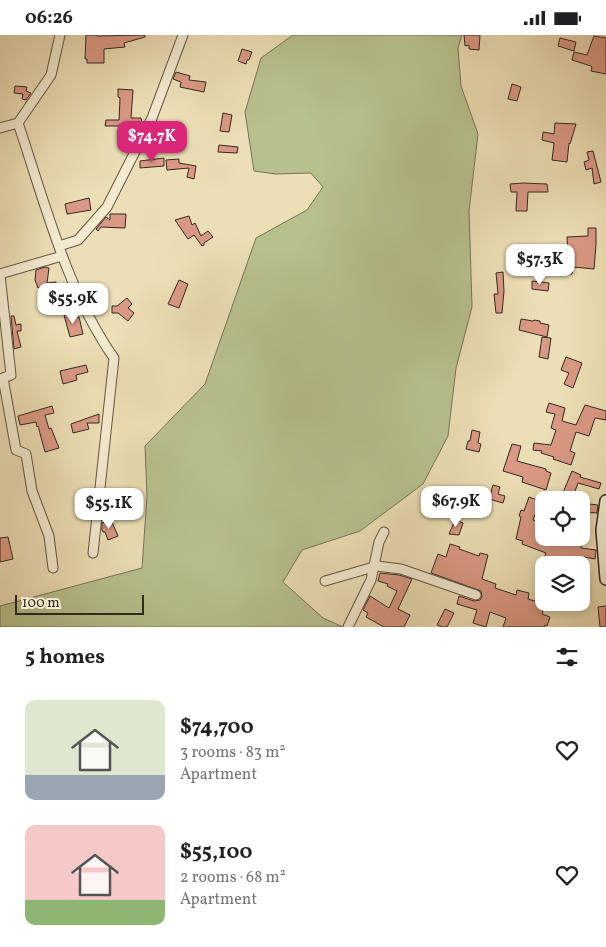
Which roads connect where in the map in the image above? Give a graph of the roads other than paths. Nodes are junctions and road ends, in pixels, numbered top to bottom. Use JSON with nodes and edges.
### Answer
{"nodes":[{"id":1,"x":60,"y":35,"type":"edge"},
{"id":2,"x":183,"y":35,"type":"edge"},
{"id":3,"x":18,"y":123,"type":"junction"},
{"id":4,"x":0,"y":129,"type":"edge"},
{"id":5,"x":59,"y":246,"type":"junction"},
{"id":6,"x":62,"y":256,"type":"junction"},
{"id":7,"x":0,"y":275,"type":"edge"},
{"id":8,"x":606,"y":501,"type":"edge"},
{"id":9,"x":384,"y":532,"type":"dead end"},
{"id":10,"x":93,"y":553,"type":"dead end"},
{"id":11,"x":53,"y":567,"type":"dead end"},
{"id":12,"x":374,"y":567,"type":"junction"},
{"id":13,"x":606,"y":579,"type":"edge"},
{"id":14,"x":325,"y":581,"type":"dead end"},
{"id":15,"x":476,"y":595,"type":"dead end"},
{"id":16,"x":348,"y":627,"type":"edge"}],
"edges":[{"from":1,"to":3,"type":"street"},
{"from":2,"to":5,"type":"street"},
{"from":3,"to":4,"type":"street"},
{"from":3,"to":5,"type":"street"},
{"from":5,"to":6,"type":"street"},
{"from":6,"to":7,"type":"street"},
{"from":6,"to":10,"type":"street"},
{"from":7,"to":11,"type":"street"},
{"from":8,"to":13,"type":"street"},
{"from":9,"to":12,"type":"street"},
{"from":12,"to":14,"type":"street"},
{"from":12,"to":15,"type":"street"},
{"from":12,"to":16,"type":"street"}]}
